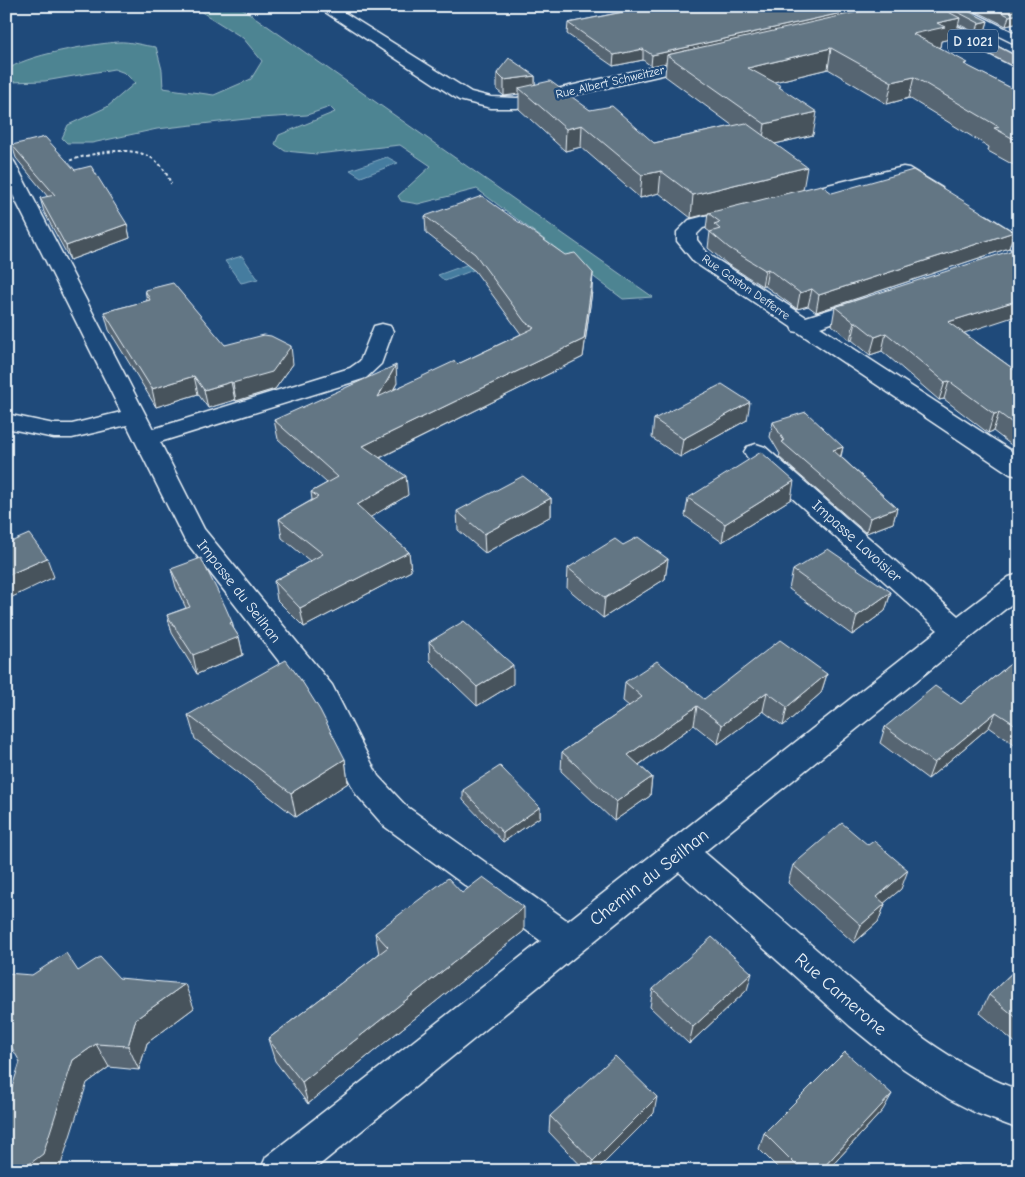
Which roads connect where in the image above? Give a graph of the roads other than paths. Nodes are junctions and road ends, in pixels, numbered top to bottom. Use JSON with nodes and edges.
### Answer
{"nodes":[{"id":1,"x":323,"y":6,"type":"edge"},
{"id":2,"x":977,"y":6,"type":"edge"},
{"id":3,"x":954,"y":8,"type":"edge"},
{"id":4,"x":913,"y":13,"type":"edge"},
{"id":5,"x":1019,"y":41,"type":"edge"},
{"id":6,"x":715,"y":58,"type":"edge"},
{"id":7,"x":1019,"y":64,"type":"edge"},
{"id":8,"x":11,"y":171,"type":"edge"},
{"id":9,"x":1019,"y":245,"type":"edge"},
{"id":10,"x":886,"y":298,"type":"edge"},
{"id":11,"x":801,"y":326,"type":"junction"},
{"id":12,"x":382,"y":331,"type":"dead end"},
{"id":13,"x":6,"y":421,"type":"edge"},
{"id":14,"x":140,"y":428,"type":"junction"},
{"id":15,"x":756,"y":452,"type":"dead end"},
{"id":16,"x":1019,"y":468,"type":"edge"},
{"id":17,"x":1016,"y":590,"type":"edge"},
{"id":18,"x":957,"y":631,"type":"junction"},
{"id":19,"x":680,"y":852,"type":"junction"},
{"id":20,"x":568,"y":941,"type":"junction"},
{"id":21,"x":1019,"y":1110,"type":"edge"},
{"id":22,"x":280,"y":1171,"type":"edge"}],
"edges":[{"from":1,"to":6,"type":"street","name":"Rue Albert Schweitzer"},
{"from":2,"to":3,"type":"street"},
{"from":3,"to":4,"type":"street"},
{"from":3,"to":5,"type":"street"},
{"from":4,"to":7,"type":"main road","number":"D 1021"},
{"from":8,"to":14,"type":"street","name":"Impasse du Seilhan"},
{"from":9,"to":11,"type":"street","name":"Rue Gaston Defferre"},
{"from":10,"to":11,"type":"street"},
{"from":11,"to":16,"type":"street","name":"Rue Gaston Defferre"},
{"from":12,"to":14,"type":"street"},
{"from":13,"to":14,"type":"street"},
{"from":14,"to":20,"type":"street","name":"Impasse du Seilhan"},
{"from":15,"to":18,"type":"street","name":"Impasse Lavoisier"},
{"from":17,"to":18,"type":"street","name":"Chemin du Seilhan"},
{"from":18,"to":19,"type":"street","name":"Chemin du Seilhan"},
{"from":19,"to":20,"type":"street","name":"Chemin du Seilhan"},
{"from":19,"to":21,"type":"street","name":"Rue Camerone"},
{"from":20,"to":22,"type":"street","name":"Chemin du Seilhan"}]}
